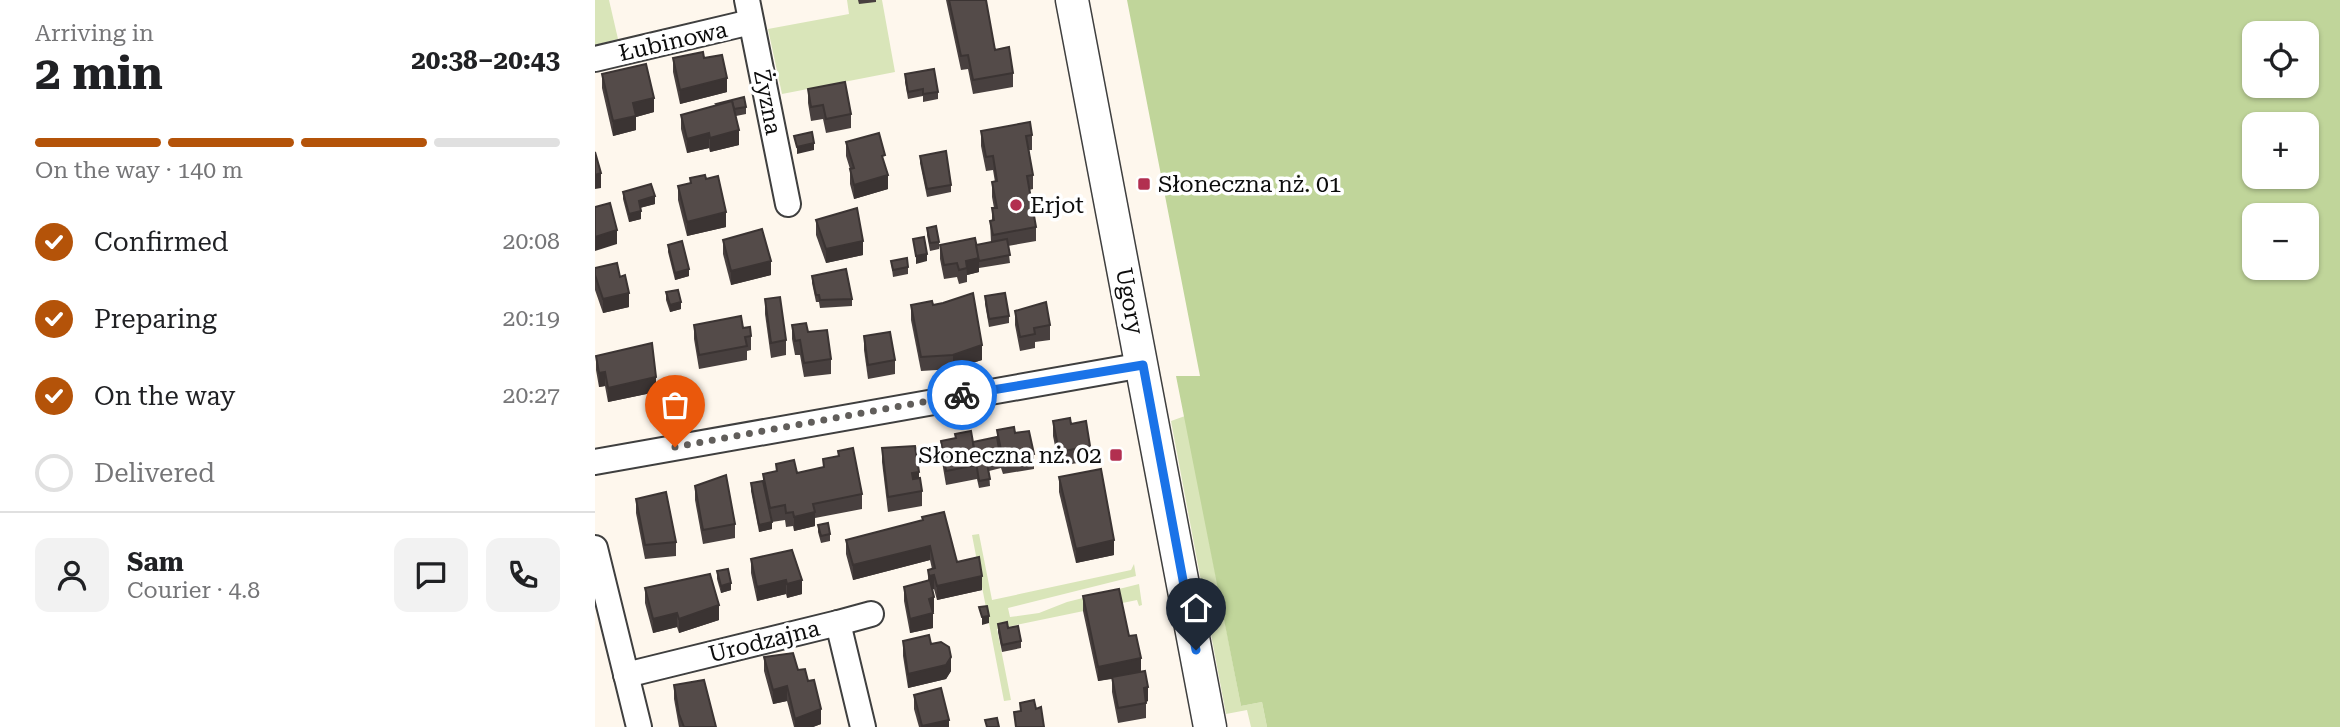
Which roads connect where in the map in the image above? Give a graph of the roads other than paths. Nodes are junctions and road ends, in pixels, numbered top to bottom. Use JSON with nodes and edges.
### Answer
{"nodes":[{"id":1,"x":1072,"y":0,"type":"edge"},
{"id":2,"x":749,"y":11,"type":"edge"},
{"id":3,"x":595,"y":59,"type":"edge"},
{"id":4,"x":788,"y":204,"type":"dead end"},
{"id":5,"x":1143,"y":365,"type":"junction"},
{"id":6,"x":595,"y":462,"type":"edge"},
{"id":7,"x":595,"y":548,"type":"edge"},
{"id":8,"x":871,"y":614,"type":"dead end"},
{"id":9,"x":838,"y":622,"type":"junction"},
{"id":10,"x":626,"y":675,"type":"junction"},
{"id":11,"x":639,"y":727,"type":"edge"},
{"id":12,"x":863,"y":727,"type":"edge"},
{"id":13,"x":1210,"y":727,"type":"edge"}],
"edges":[{"from":1,"to":5,"type":"street","name":"Ugory"},
{"from":2,"to":3,"type":"street","name":"Łubinowa"},
{"from":2,"to":4,"type":"street","name":"Żyzna"},
{"from":5,"to":6,"type":"street"},
{"from":5,"to":13,"type":"street","name":"Ugory"},
{"from":7,"to":10,"type":"street"},
{"from":8,"to":9,"type":"street"},
{"from":9,"to":10,"type":"street","name":"Urodzajna"},
{"from":9,"to":12,"type":"street","name":"Urodzajna"},
{"from":10,"to":11,"type":"street"}]}
